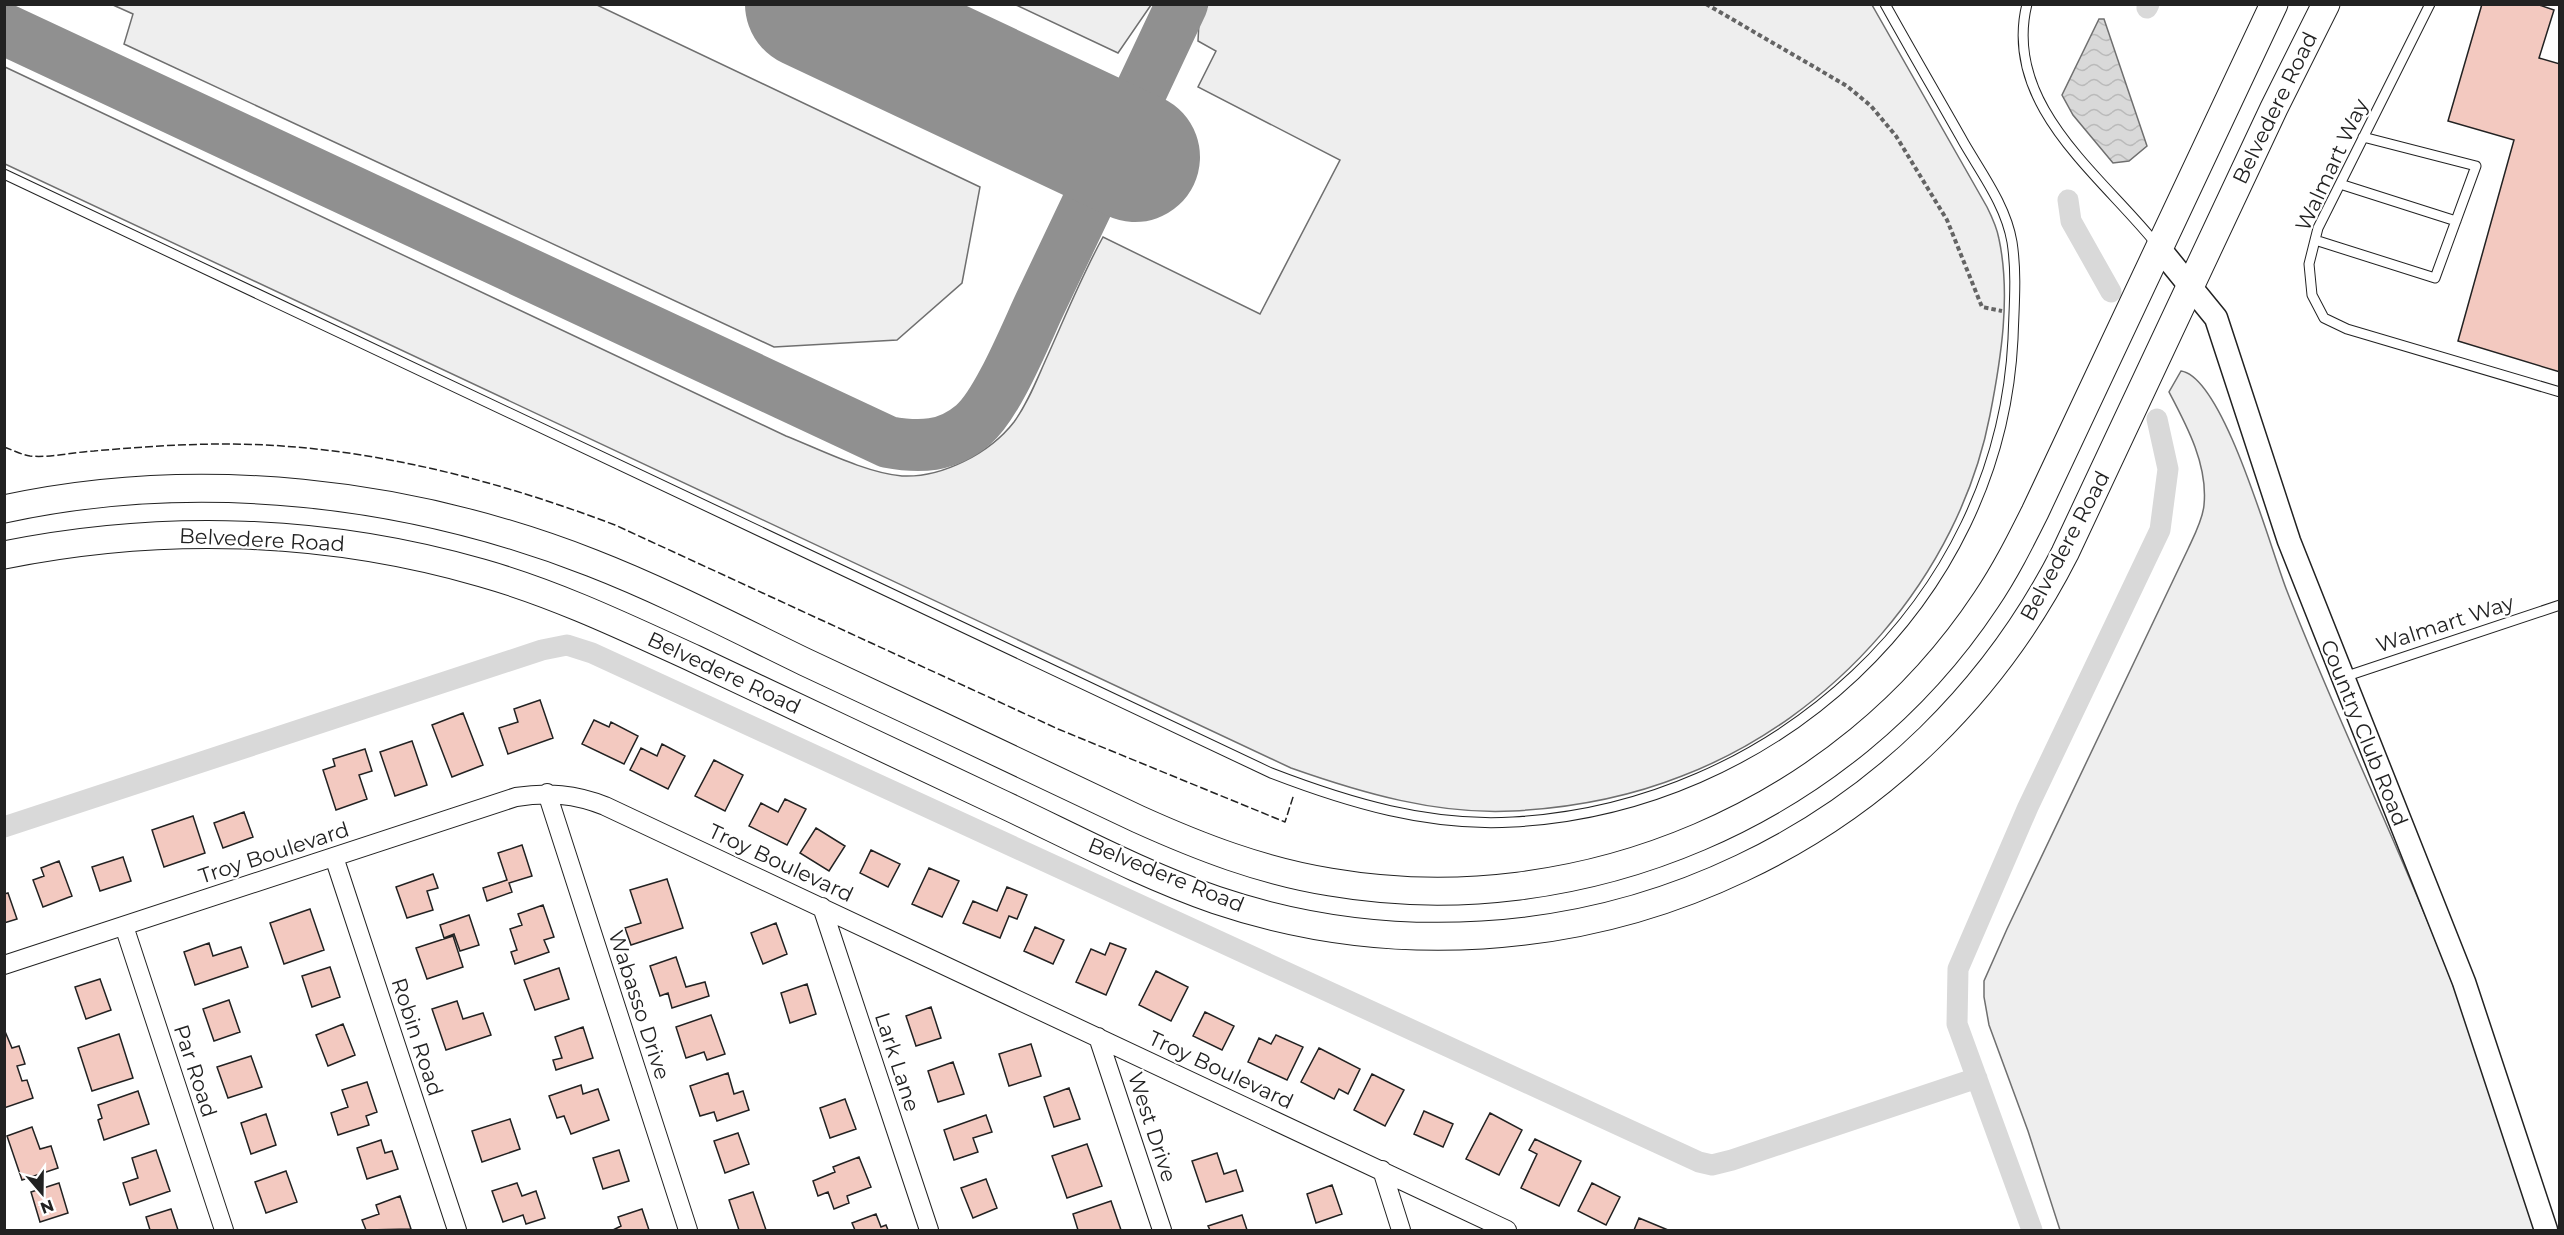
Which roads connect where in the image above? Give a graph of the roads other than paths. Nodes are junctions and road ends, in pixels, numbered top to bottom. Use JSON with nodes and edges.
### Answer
{"nodes":[{"id":1,"x":1885,"y":4,"type":"edge"},
{"id":2,"x":2027,"y":4,"type":"edge"},
{"id":3,"x":2274,"y":4,"type":"edge"},
{"id":4,"x":2326,"y":4,"type":"edge"},
{"id":5,"x":2430,"y":4,"type":"edge"},
{"id":6,"x":2363,"y":137,"type":"junction"},
{"id":7,"x":4,"y":174,"type":"edge"},
{"id":8,"x":2340,"y":184,"type":"junction"},
{"id":9,"x":2456,"y":220,"type":"junction"},
{"id":10,"x":2315,"y":240,"type":"junction"},
{"id":11,"x":2159,"y":248,"type":"junction"},
{"id":12,"x":2191,"y":287,"type":"junction"},
{"id":13,"x":2559,"y":392,"type":"edge"},
{"id":14,"x":4,"y":509,"type":"edge"},
{"id":15,"x":4,"y":555,"type":"edge"},
{"id":16,"x":2559,"y":605,"type":"edge"},
{"id":17,"x":2342,"y":678,"type":"junction"},
{"id":18,"x":906,"y":709,"type":"junction"},
{"id":19,"x":886,"y":749,"type":"junction"},
{"id":20,"x":547,"y":793,"type":"junction"},
{"id":21,"x":334,"y":857,"type":"junction"},
{"id":22,"x":822,"y":907,"type":"junction"},
{"id":23,"x":124,"y":926,"type":"junction"},
{"id":24,"x":4,"y":965,"type":"edge"},
{"id":25,"x":1098,"y":1037,"type":"junction"},
{"id":26,"x":1382,"y":1170,"type":"junction"},
{"id":27,"x":224,"y":1230,"type":"edge"},
{"id":28,"x":457,"y":1230,"type":"edge"},
{"id":29,"x":688,"y":1230,"type":"edge"},
{"id":30,"x":928,"y":1230,"type":"edge"},
{"id":31,"x":1162,"y":1230,"type":"edge"},
{"id":32,"x":1401,"y":1230,"type":"edge"},
{"id":33,"x":1507,"y":1230,"type":"edge"},
{"id":34,"x":2546,"y":1230,"type":"edge"}],
"edges":[{"from":1,"to":7,"type":"lane"},
{"from":2,"to":11,"type":"lane"},
{"from":3,"to":11,"type":"main road","name":"Belvedere Road"},
{"from":4,"to":12,"type":"main road","name":"Belvedere Road"},
{"from":5,"to":6,"type":"lane","name":"Walmart Way"},
{"from":6,"to":8,"type":"lane","name":"Walmart Way"},
{"from":6,"to":9,"type":"lane"},
{"from":8,"to":9,"type":"lane"},
{"from":8,"to":10,"type":"lane","name":"Walmart Way"},
{"from":9,"to":10,"type":"lane"},
{"from":10,"to":13,"type":"lane","name":"Walmart Way"},
{"from":11,"to":12,"type":"street","name":"Country Club Road"},
{"from":11,"to":18,"type":"main road","name":"Belvedere Road"},
{"from":12,"to":17,"type":"street","name":"Country Club Road"},
{"from":12,"to":19,"type":"main road","name":"Belvedere Road"},
{"from":14,"to":18,"type":"main road","name":"Belvedere Road"},
{"from":15,"to":19,"type":"main road","name":"Belvedere Road"},
{"from":16,"to":17,"type":"lane","name":"Walmart Way"},
{"from":17,"to":34,"type":"street","name":"Country Club Road"},
{"from":18,"to":19,"type":"main road"},
{"from":20,"to":21,"type":"street","name":"Troy Boulevard"},
{"from":20,"to":22,"type":"street","name":"Troy Boulevard"},
{"from":20,"to":29,"type":"street","name":"Wabasso Drive"},
{"from":21,"to":23,"type":"street","name":"Troy Boulevard"},
{"from":21,"to":28,"type":"street","name":"Robin Road"},
{"from":22,"to":25,"type":"street","name":"Troy Boulevard"},
{"from":22,"to":30,"type":"street","name":"Lark Lane"},
{"from":23,"to":24,"type":"street","name":"Troy Boulevard"},
{"from":23,"to":27,"type":"street","name":"Par Road"},
{"from":25,"to":26,"type":"street","name":"Troy Boulevard"},
{"from":25,"to":31,"type":"street","name":"West Drive"},
{"from":26,"to":32,"type":"street"},
{"from":26,"to":33,"type":"street","name":"Troy Boulevard"}]}
